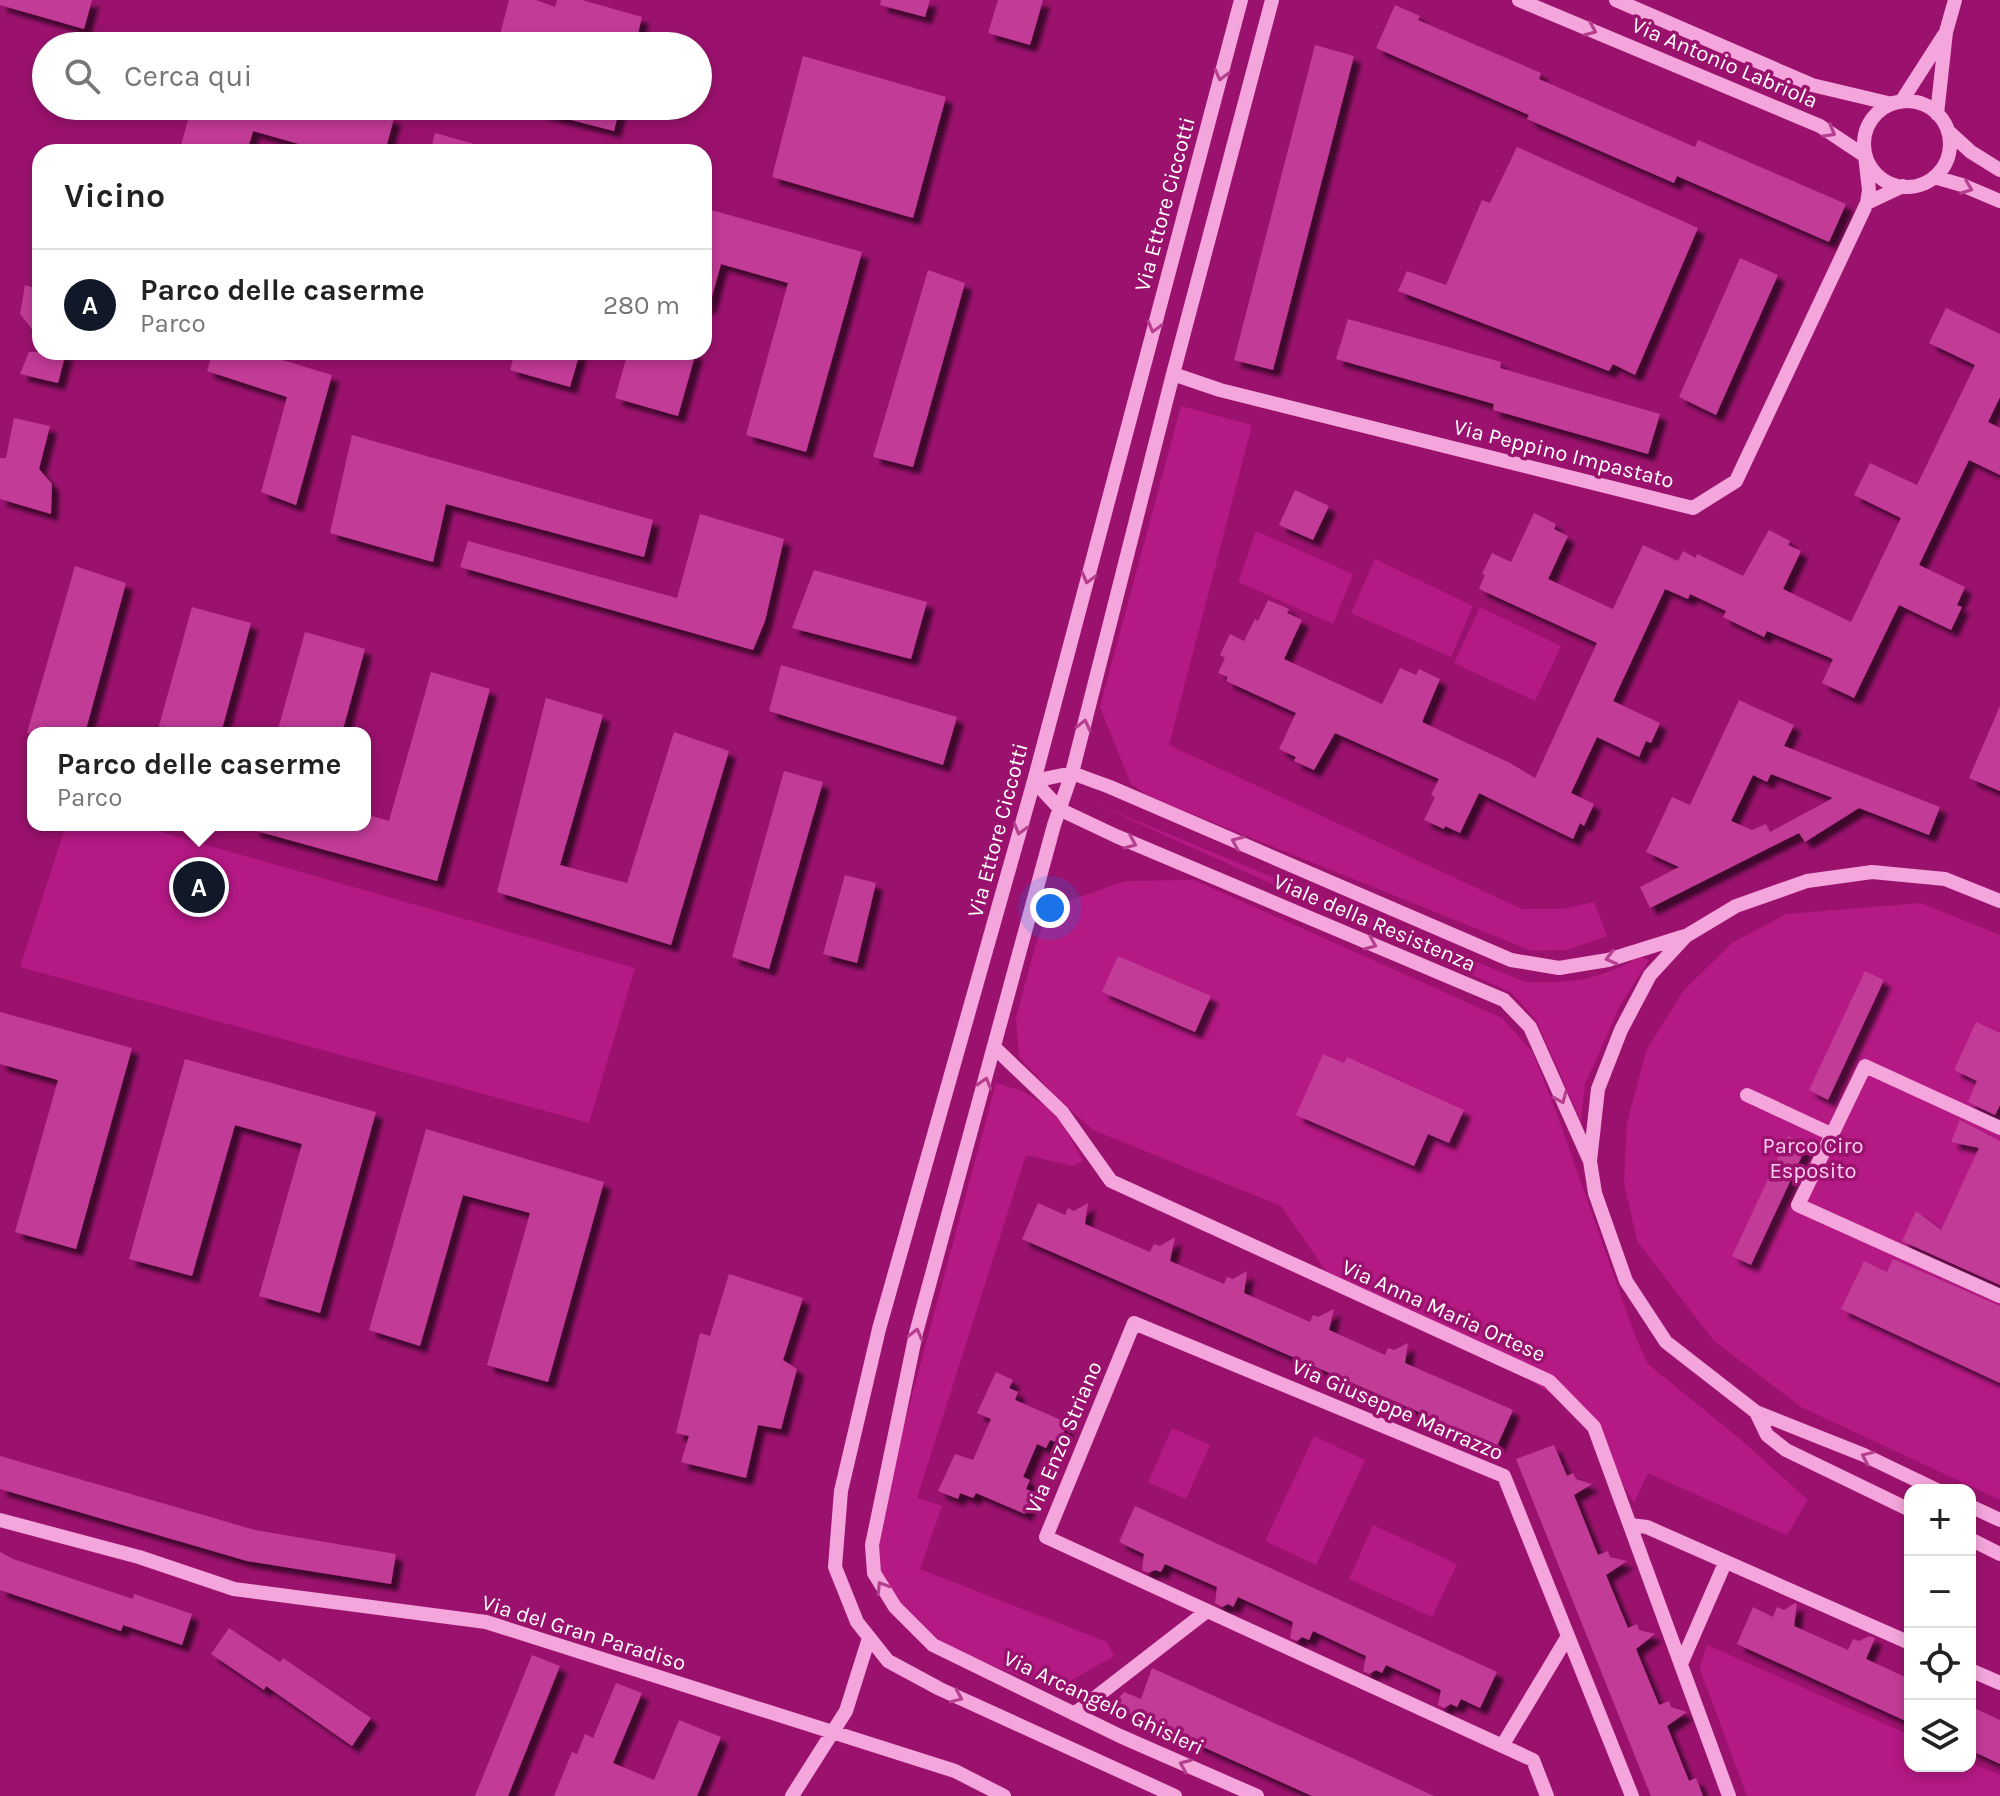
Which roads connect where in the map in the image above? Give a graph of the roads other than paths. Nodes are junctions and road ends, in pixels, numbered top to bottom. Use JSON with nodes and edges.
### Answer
{"nodes":[{"id":1,"x":1241,"y":0,"type":"edge"},
{"id":2,"x":1272,"y":0,"type":"edge"},
{"id":3,"x":1519,"y":0,"type":"edge"},
{"id":4,"x":1616,"y":0,"type":"edge"},
{"id":5,"x":1955,"y":0,"type":"edge"},
{"id":6,"x":1946,"y":32,"type":"junction"},
{"id":7,"x":1896,"y":103,"type":"junction"},
{"id":8,"x":1937,"y":114,"type":"junction"},
{"id":9,"x":1948,"y":131,"type":"junction"},
{"id":10,"x":1865,"y":156,"type":"junction"},
{"id":11,"x":2000,"y":170,"type":"edge"},
{"id":12,"x":1934,"y":177,"type":"junction"},
{"id":13,"x":1903,"y":186,"type":"junction"},
{"id":14,"x":2000,"y":201,"type":"edge"},
{"id":15,"x":1867,"y":203,"type":"junction"},
{"id":16,"x":1173,"y":374,"type":"junction"},
{"id":17,"x":1072,"y":773,"type":"junction"},
{"id":18,"x":1034,"y":781,"type":"junction"},
{"id":19,"x":1061,"y":810,"type":"junction"},
{"id":20,"x":2000,"y":901,"type":"edge"},
{"id":21,"x":1686,"y":936,"type":"junction"},
{"id":22,"x":995,"y":1048,"type":"junction"},
{"id":23,"x":1747,"y":1095,"type":"dead end"},
{"id":24,"x":2000,"y":1128,"type":"edge"},
{"id":25,"x":1831,"y":1134,"type":"junction"},
{"id":26,"x":1590,"y":1161,"type":"junction"},
{"id":27,"x":2000,"y":1296,"type":"edge"},
{"id":28,"x":1134,"y":1323,"type":"joint"},
{"id":29,"x":1756,"y":1412,"type":"junction"},
{"id":30,"x":1924,"y":1484,"type":"edge"},
{"id":31,"x":1904,"y":1507,"type":"edge"},
{"id":32,"x":1976,"y":1509,"type":"edge"},
{"id":33,"x":0,"y":1520,"type":"edge"},
{"id":34,"x":2000,"y":1520,"type":"edge"},
{"id":35,"x":1630,"y":1525,"type":"junction"},
{"id":36,"x":1976,"y":1542,"type":"edge"},
{"id":37,"x":2000,"y":1554,"type":"edge"},
{"id":38,"x":1725,"y":1563,"type":"junction"},
{"id":39,"x":1207,"y":1611,"type":"junction"},
{"id":40,"x":1568,"y":1636,"type":"junction"},
{"id":41,"x":869,"y":1638,"type":"junction"},
{"id":42,"x":1904,"y":1640,"type":"edge"},
{"id":43,"x":1681,"y":1664,"type":"junction"},
{"id":44,"x":1976,"y":1673,"type":"edge"},
{"id":45,"x":2000,"y":1683,"type":"edge"},
{"id":46,"x":1074,"y":1714,"type":"junction"},
{"id":47,"x":831,"y":1734,"type":"junction"},
{"id":48,"x":1502,"y":1746,"type":"junction"},
{"id":49,"x":792,"y":1796,"type":"edge"},
{"id":50,"x":1004,"y":1796,"type":"edge"},
{"id":51,"x":1175,"y":1796,"type":"edge"},
{"id":52,"x":1257,"y":1796,"type":"edge"},
{"id":53,"x":1547,"y":1796,"type":"edge"},
{"id":54,"x":1632,"y":1796,"type":"edge"},
{"id":55,"x":1729,"y":1796,"type":"edge"}],
"edges":[{"from":1,"to":18,"type":"street","name":"Via Ettore Ciccotti","one_way":true},
{"from":2,"to":16,"type":"street"},
{"from":3,"to":10,"type":"street","name":"Via Antonio Labriola","one_way":true},
{"from":4,"to":7,"type":"street","name":"Via Antonio Labriola"},
{"from":5,"to":6,"type":"street"},
{"from":6,"to":7,"type":"street"},
{"from":6,"to":8,"type":"street"},
{"from":7,"to":8,"type":"street"},
{"from":7,"to":10,"type":"street"},
{"from":8,"to":9,"type":"street"},
{"from":9,"to":11,"type":"street"},
{"from":9,"to":12,"type":"street"},
{"from":10,"to":13,"type":"street"},
{"from":10,"to":15,"type":"street","name":"Via Peppino Impastato"},
{"from":12,"to":13,"type":"street"},
{"from":12,"to":14,"type":"street","one_way":true},
{"from":13,"to":15,"type":"street"},
{"from":15,"to":16,"type":"street","name":"Via Peppino Impastato"},
{"from":17,"to":16,"type":"street","one_way":true},
{"from":17,"to":18,"type":"street"},
{"from":17,"to":19,"type":"street"},
{"from":21,"to":17,"type":"street","name":"Viale della Resistenza","one_way":true},
{"from":18,"to":19,"type":"street"},
{"from":18,"to":41,"type":"street","name":"Via Ettore Ciccotti","one_way":true},
{"from":19,"to":22,"type":"street"},
{"from":19,"to":26,"type":"street","name":"Viale della Resistenza","one_way":true},
{"from":20,"to":21,"type":"street","name":"Viale della Resistenza"},
{"from":21,"to":26,"type":"street","name":"Viale della Resistenza"},
{"from":22,"to":35,"type":"street","name":"Via Anna Maria Ortese"},
{"from":46,"to":22,"type":"street","name":"Via Arcangelo Ghisleri","one_way":true},
{"from":23,"to":25,"type":"street"},
{"from":24,"to":25,"type":"street"},
{"from":25,"to":27,"type":"street"},
{"from":26,"to":29,"type":"street","name":"Viale della Resistenza"},
{"from":28,"to":39,"type":"street","name":"Via Enzo Striano"},
{"from":28,"to":40,"type":"street","name":"Via Giuseppe Marrazzo"},
{"from":30,"to":29,"type":"street","name":"Viale della Resistenza","one_way":true},
{"from":29,"to":31,"type":"street","name":"Viale della Resistenza"},
{"from":32,"to":34,"type":"street"},
{"from":33,"to":47,"type":"street","name":"Via del Gran Paradiso"},
{"from":35,"to":38,"type":"street"},
{"from":35,"to":43,"type":"street","name":"Via Anna Maria Ortese"},
{"from":36,"to":37,"type":"street"},
{"from":38,"to":42,"type":"street"},
{"from":38,"to":43,"type":"street"},
{"from":39,"to":46,"type":"street"},
{"from":39,"to":48,"type":"street","name":"Via Enzo Striano"},
{"from":40,"to":48,"type":"street"},
{"from":40,"to":54,"type":"street","name":"Via Giuseppe Marrazzo"},
{"from":41,"to":47,"type":"street"},
{"from":41,"to":51,"type":"street","name":"Via Ettore Ciccotti","one_way":true},
{"from":43,"to":55,"type":"street","name":"Via Anna Maria Ortese"},
{"from":44,"to":45,"type":"street"},
{"from":52,"to":46,"type":"street","name":"Via Arcangelo Ghisleri","one_way":true},
{"from":47,"to":49,"type":"street"},
{"from":47,"to":50,"type":"street","name":"Via del Gran Paradiso"},
{"from":48,"to":53,"type":"street","name":"Via Enzo Striano"}]}
